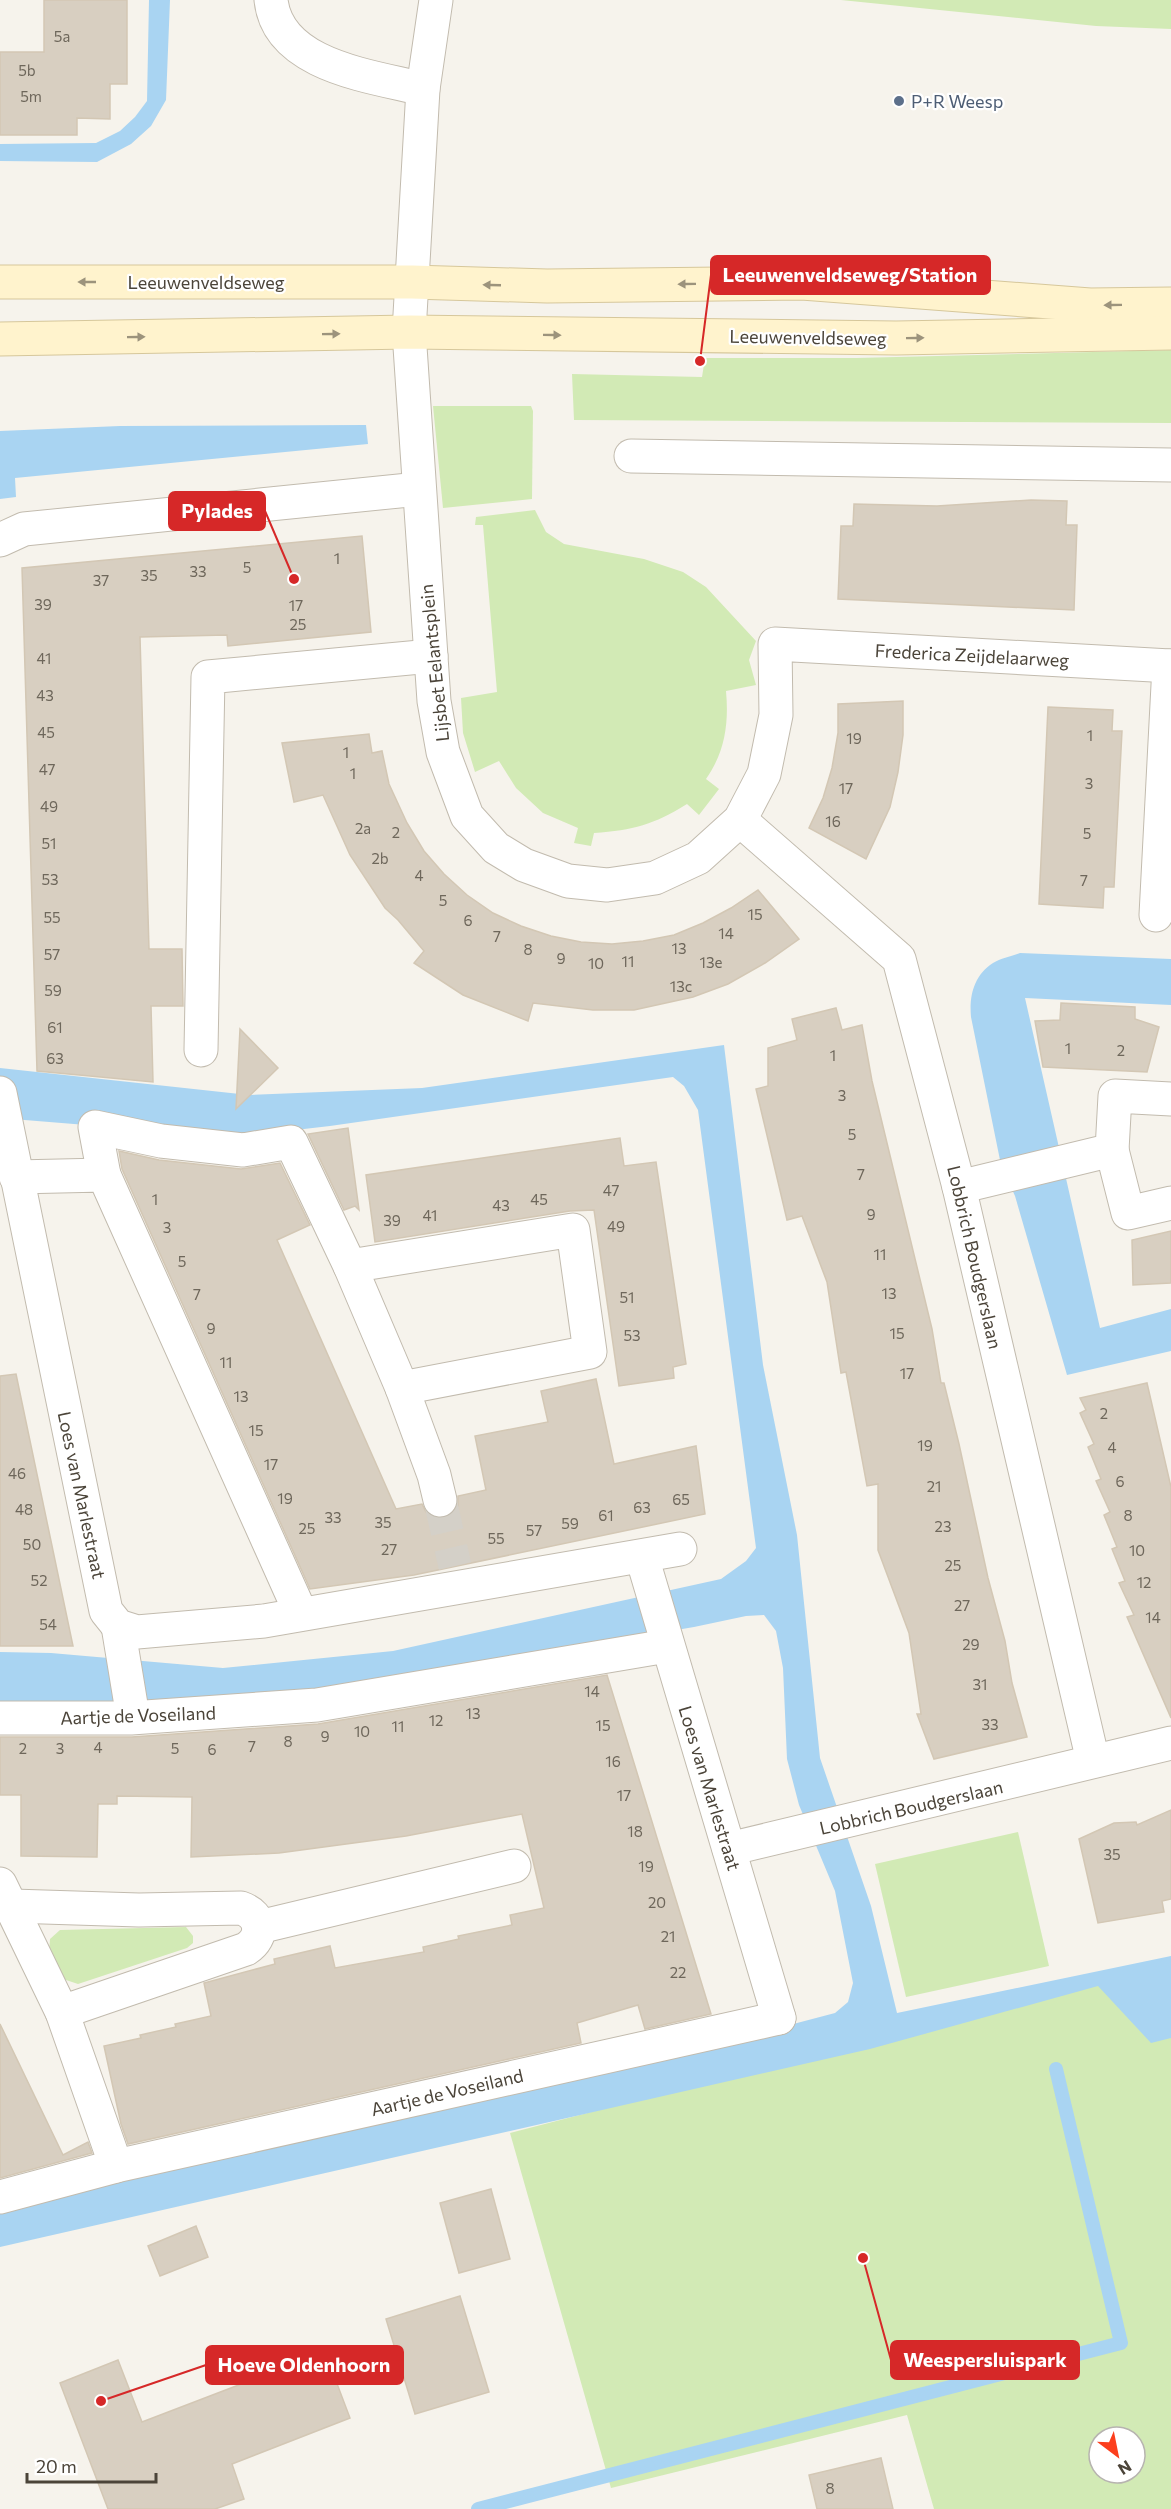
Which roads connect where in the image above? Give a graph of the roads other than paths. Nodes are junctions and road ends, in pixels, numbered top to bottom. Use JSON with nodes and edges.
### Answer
{"nodes":[{"id":1,"x":271,"y":0,"type":"edge"},
{"id":2,"x":436,"y":0,"type":"edge"},
{"id":3,"x":423,"y":89,"type":"junction"},
{"id":4,"x":0,"y":282,"type":"edge"},
{"id":5,"x":412,"y":282,"type":"junction"},
{"id":6,"x":1171,"y":304,"type":"edge"},
{"id":7,"x":409,"y":332,"type":"junction"},
{"id":8,"x":1171,"y":333,"type":"edge"},
{"id":9,"x":0,"y":339,"type":"edge"},
{"id":10,"x":632,"y":456,"type":"dead end"},
{"id":11,"x":1171,"y":465,"type":"edge"},
{"id":12,"x":419,"y":489,"type":"junction"},
{"id":13,"x":0,"y":540,"type":"edge"},
{"id":14,"x":775,"y":644,"type":"joint"},
{"id":15,"x":431,"y":656,"type":"junction"},
{"id":16,"x":1170,"y":666,"type":"edge"},
{"id":17,"x":740,"y":820,"type":"junction"},
{"id":18,"x":1156,"y":915,"type":"dead end"},
{"id":19,"x":201,"y":1050,"type":"dead end"},
{"id":20,"x":0,"y":1093,"type":"edge"},
{"id":21,"x":1171,"y":1099,"type":"edge"},
{"id":22,"x":1112,"y":1150,"type":"junction"},
{"id":23,"x":104,"y":1175,"type":"junction"},
{"id":24,"x":16,"y":1177,"type":"junction"},
{"id":25,"x":966,"y":1185,"type":"junction"},
{"id":26,"x":1171,"y":1203,"type":"edge"},
{"id":27,"x":350,"y":1266,"type":"junction"},
{"id":28,"x":402,"y":1388,"type":"junction"},
{"id":29,"x":440,"y":1500,"type":"tunnel mouth"},
{"id":30,"x":680,"y":1549,"type":"dead end"},
{"id":31,"x":644,"y":1566,"type":"junction"},
{"id":32,"x":301,"y":1614,"type":"junction"},
{"id":33,"x":119,"y":1637,"type":"junction"},
{"id":34,"x":667,"y":1646,"type":"junction"},
{"id":35,"x":132,"y":1711,"type":"dead end"},
{"id":36,"x":0,"y":1718,"type":"edge"},
{"id":37,"x":1171,"y":1743,"type":"edge"},
{"id":38,"x":1093,"y":1761,"type":"junction"},
{"id":39,"x":729,"y":1849,"type":"junction"},
{"id":40,"x":514,"y":1866,"type":"dead end"},
{"id":41,"x":6,"y":1895,"type":"edge"},
{"id":42,"x":259,"y":1927,"type":"junction"},
{"id":43,"x":62,"y":2012,"type":"junction"},
{"id":44,"x":779,"y":2018,"type":"joint"},
{"id":45,"x":116,"y":2166,"type":"junction"},
{"id":46,"x":0,"y":2197,"type":"edge"}],
"edges":[{"from":1,"to":3,"type":"street"},
{"from":2,"to":3,"type":"street"},
{"from":3,"to":5,"type":"street"},
{"from":5,"to":4,"type":"main road","name":"Leeuwenveldseweg","one_way":true},
{"from":6,"to":5,"type":"main road","name":"Leeuwenveldseweg","one_way":true},
{"from":5,"to":7,"type":"street"},
{"from":7,"to":8,"type":"main road","name":"Leeuwenveldseweg","one_way":true},
{"from":9,"to":7,"type":"main road","name":"Leeuwenveldseweg","one_way":true},
{"from":7,"to":12,"type":"street","name":"Lijsbet Eelantsplein"},
{"from":10,"to":11,"type":"street"},
{"from":12,"to":13,"type":"street"},
{"from":12,"to":15,"type":"street","name":"Lijsbet Eelantsplein"},
{"from":14,"to":16,"type":"street","name":"Frederica Zeijdelaarweg"},
{"from":14,"to":17,"type":"street","name":"Lijsbet Eelantsplein"},
{"from":15,"to":17,"type":"street","name":"Lijsbet Eelantsplein"},
{"from":15,"to":19,"type":"street"},
{"from":16,"to":18,"type":"street","name":"Frederica Zeijdelaarweg"},
{"from":17,"to":25,"type":"street","name":"Lobbrich Boudgerslaan"},
{"from":20,"to":24,"type":"street","name":"Loes van Marlestraat"},
{"from":21,"to":22,"type":"street"},
{"from":22,"to":25,"type":"street"},
{"from":22,"to":26,"type":"street"},
{"from":23,"to":24,"type":"street"},
{"from":23,"to":27,"type":"street"},
{"from":23,"to":32,"type":"street"},
{"from":24,"to":33,"type":"street","name":"Loes van Marlestraat"},
{"from":25,"to":38,"type":"street","name":"Lobbrich Boudgerslaan"},
{"from":27,"to":28,"type":"street"},
{"from":27,"to":28,"type":"street"},
{"from":28,"to":29,"type":"street"},
{"from":30,"to":31,"type":"street"},
{"from":31,"to":32,"type":"street"},
{"from":31,"to":34,"type":"street","name":"Loes van Marlestraat"},
{"from":32,"to":33,"type":"street"},
{"from":33,"to":35,"type":"street","name":"Aartje de Voseiland"},
{"from":34,"to":36,"type":"street","name":"Aartje de Voseiland"},
{"from":34,"to":39,"type":"street","name":"Loes van Marlestraat"},
{"from":37,"to":38,"type":"street","name":"Lobbrich Boudgerslaan"},
{"from":38,"to":39,"type":"street","name":"Lobbrich Boudgerslaan"},
{"from":39,"to":44,"type":"street","name":"Loes van Marlestraat"},
{"from":40,"to":42,"type":"street"},
{"from":41,"to":42,"type":"street"},
{"from":41,"to":43,"type":"street"},
{"from":42,"to":43,"type":"street"},
{"from":43,"to":45,"type":"street"},
{"from":44,"to":45,"type":"street","name":"Aartje de Voseiland"},
{"from":45,"to":46,"type":"street","name":"Aartje de Voseiland"}]}
